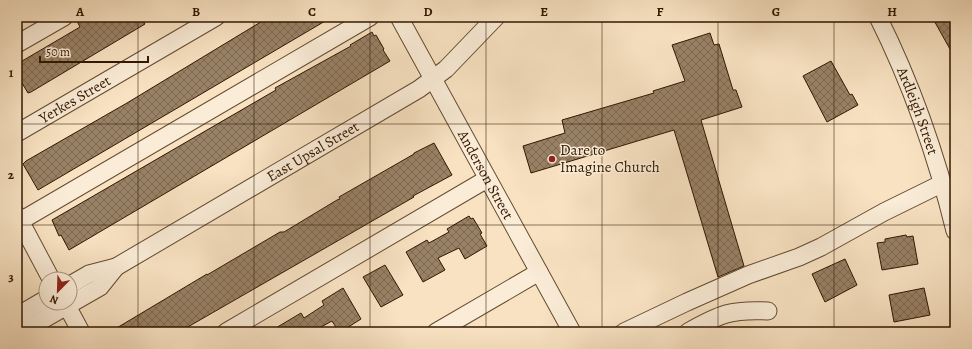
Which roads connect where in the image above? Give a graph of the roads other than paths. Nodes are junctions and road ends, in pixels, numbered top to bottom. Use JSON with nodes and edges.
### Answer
{"nodes":[{"id":1,"x":64,"y":17,"type":"edge"},
{"id":2,"x":216,"y":17,"type":"edge"},
{"id":3,"x":370,"y":17,"type":"edge"},
{"id":4,"x":399,"y":17,"type":"edge"},
{"id":5,"x":496,"y":17,"type":"edge"},
{"id":6,"x":878,"y":17,"type":"edge"},
{"id":7,"x":17,"y":44,"type":"edge"},
{"id":8,"x":433,"y":80,"type":"junction"},
{"id":9,"x":17,"y":133,"type":"edge"},
{"id":10,"x":487,"y":179,"type":"junction"},
{"id":11,"x":943,"y":183,"type":"junction"},
{"id":12,"x":18,"y":220,"type":"edge"},
{"id":13,"x":955,"y":230,"type":"edge"},
{"id":14,"x":116,"y":267,"type":"junction"},
{"id":15,"x":47,"y":271,"type":"edge"},
{"id":16,"x":539,"y":272,"type":"junction"},
{"id":17,"x":78,"y":280,"type":"edge"},
{"id":18,"x":78,"y":300,"type":"edge"},
{"id":19,"x":38,"y":304,"type":"edge"},
{"id":20,"x":58,"y":311,"type":"edge"},
{"id":21,"x":70,"y":311,"type":"edge"},
{"id":22,"x":768,"y":311,"type":"dead end"},
{"id":23,"x":17,"y":316,"type":"edge"},
{"id":24,"x":17,"y":331,"type":"edge"},
{"id":25,"x":82,"y":332,"type":"edge"},
{"id":26,"x":226,"y":332,"type":"edge"},
{"id":27,"x":436,"y":332,"type":"edge"},
{"id":28,"x":572,"y":332,"type":"edge"},
{"id":29,"x":624,"y":332,"type":"edge"},
{"id":30,"x":688,"y":332,"type":"edge"}],
"edges":[{"from":1,"to":7,"type":"street"},
{"from":2,"to":9,"type":"street","name":"Yerkes Street"},
{"from":3,"to":12,"type":"street"},
{"from":4,"to":8,"type":"street","name":"Anderson Street"},
{"from":5,"to":8,"type":"street","name":"East Upsal Street"},
{"from":6,"to":11,"type":"street","name":"Ardleigh Street"},
{"from":8,"to":10,"type":"street","name":"Anderson Street"},
{"from":8,"to":14,"type":"street","name":"East Upsal Street"},
{"from":10,"to":16,"type":"street","name":"Anderson Street"},
{"from":10,"to":26,"type":"street"},
{"from":11,"to":13,"type":"street","name":"Ardleigh Street"},
{"from":11,"to":29,"type":"street"},
{"from":12,"to":15,"type":"street"},
{"from":14,"to":17,"type":"street","name":"East Upsal Street"},
{"from":14,"to":18,"type":"street","name":"East Upsal Street"},
{"from":16,"to":27,"type":"street"},
{"from":16,"to":28,"type":"street","name":"Anderson Street"},
{"from":19,"to":23,"type":"street"},
{"from":20,"to":24,"type":"street","name":"East Upsal Street"},
{"from":21,"to":25,"type":"street"},
{"from":22,"to":30,"type":"street"}]}
